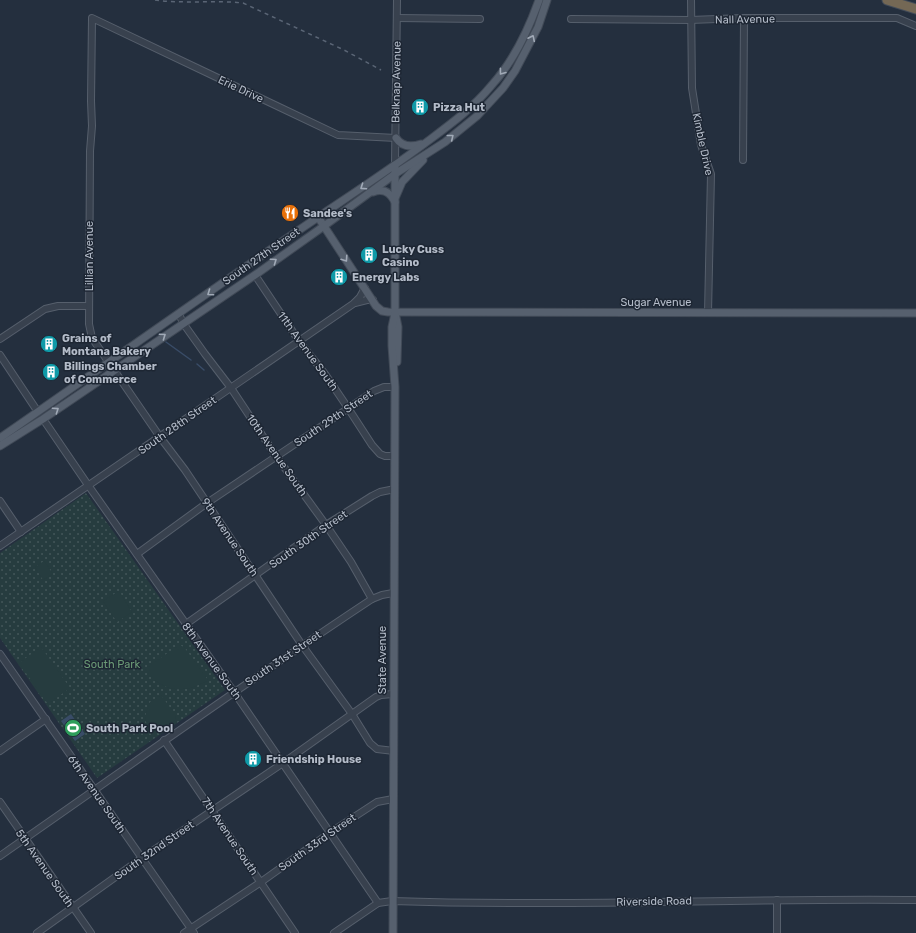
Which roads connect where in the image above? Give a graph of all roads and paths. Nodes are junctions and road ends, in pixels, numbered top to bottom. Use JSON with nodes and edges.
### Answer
{"nodes":[{"id":1,"x":397,"y":0,"type":"edge"},
{"id":2,"x":538,"y":0,"type":"edge"},
{"id":3,"x":547,"y":0,"type":"edge"},
{"id":4,"x":690,"y":0,"type":"edge"},
{"id":5,"x":887,"y":0,"type":"edge"},
{"id":6,"x":894,"y":0,"type":"edge"},
{"id":7,"x":916,"y":9,"type":"edge"},
{"id":8,"x":92,"y":18,"type":"joint"},
{"id":9,"x":397,"y":18,"type":"junction"},
{"id":10,"x":744,"y":18,"type":"junction"},
{"id":11,"x":480,"y":19,"type":"dead end"},
{"id":12,"x":571,"y":19,"type":"dead end"},
{"id":13,"x":690,"y":20,"type":"junction"},
{"id":14,"x":916,"y":26,"type":"edge"},
{"id":15,"x":396,"y":138,"type":"junction"},
{"id":16,"x":427,"y":142,"type":"junction"},
{"id":17,"x":436,"y":148,"type":"junction"},
{"id":18,"x":743,"y":160,"type":"dead end"},
{"id":19,"x":395,"y":165,"type":"junction"},
{"id":20,"x":395,"y":174,"type":"junction"},
{"id":21,"x":369,"y":193,"type":"junction"},
{"id":22,"x":395,"y":202,"type":"junction"},
{"id":23,"x":318,"y":217,"type":"junction"},
{"id":24,"x":324,"y":226,"type":"junction"},
{"id":25,"x":255,"y":274,"type":"junction"},
{"id":26,"x":365,"y":288,"type":"junction"},
{"id":27,"x":373,"y":300,"type":"junction"},
{"id":28,"x":354,"y":304,"type":"junction"},
{"id":29,"x":89,"y":306,"type":"junction"},
{"id":30,"x":916,"y":312,"type":"edge"},
{"id":31,"x":395,"y":313,"type":"junction"},
{"id":32,"x":708,"y":313,"type":"junction"},
{"id":33,"x":179,"y":314,"type":"junction"},
{"id":34,"x":183,"y":323,"type":"junction"},
{"id":35,"x":0,"y":339,"type":"edge"},
{"id":36,"x":299,"y":341,"type":"junction"},
{"id":37,"x":0,"y":355,"type":"edge"},
{"id":38,"x":109,"y":362,"type":"junction"},
{"id":39,"x":114,"y":370,"type":"junction"},
{"id":40,"x":395,"y":386,"type":"junction"},
{"id":41,"x":230,"y":388,"type":"junction"},
{"id":42,"x":348,"y":408,"type":"junction"},
{"id":43,"x":38,"y":412,"type":"junction"},
{"id":44,"x":43,"y":419,"type":"junction"},
{"id":45,"x":160,"y":437,"type":"junction"},
{"id":46,"x":0,"y":438,"type":"edge"},
{"id":47,"x":0,"y":446,"type":"edge"},
{"id":48,"x":276,"y":456,"type":"junction"},
{"id":49,"x":395,"y":456,"type":"junction"},
{"id":50,"x":88,"y":485,"type":"junction"},
{"id":51,"x":395,"y":489,"type":"junction"},
{"id":52,"x":0,"y":502,"type":"edge"},
{"id":53,"x":207,"y":503,"type":"junction"},
{"id":54,"x":326,"y":525,"type":"junction"},
{"id":55,"x":21,"y":532,"type":"junction"},
{"id":56,"x":0,"y":546,"type":"edge"},
{"id":57,"x":137,"y":554,"type":"junction"},
{"id":58,"x":256,"y":575,"type":"junction"},
{"id":59,"x":394,"y":593,"type":"junction"},
{"id":60,"x":372,"y":599,"type":"junction"},
{"id":61,"x":186,"y":624,"type":"junction"},
{"id":62,"x":302,"y":645,"type":"junction"},
{"id":63,"x":0,"y":654,"type":"edge"},
{"id":64,"x":234,"y":692,"type":"junction"},
{"id":65,"x":393,"y":694,"type":"junction"},
{"id":66,"x":352,"y":714,"type":"junction"},
{"id":67,"x":46,"y":719,"type":"junction"},
{"id":68,"x":164,"y":740,"type":"junction"},
{"id":69,"x":0,"y":751,"type":"edge"},
{"id":70,"x":394,"y":751,"type":"junction"},
{"id":71,"x":283,"y":763,"type":"junction"},
{"id":72,"x":95,"y":791,"type":"junction"},
{"id":73,"x":394,"y":799,"type":"junction"},
{"id":74,"x":0,"y":802,"type":"edge"},
{"id":75,"x":212,"y":810,"type":"junction"},
{"id":76,"x":331,"y":832,"type":"junction"},
{"id":77,"x":25,"y":838,"type":"junction"},
{"id":78,"x":0,"y":856,"type":"edge"},
{"id":79,"x":142,"y":858,"type":"junction"},
{"id":80,"x":261,"y":882,"type":"junction"},
{"id":81,"x":777,"y":900,"type":"junction"},
{"id":82,"x":916,"y":900,"type":"edge"},
{"id":83,"x":392,"y":901,"type":"junction"},
{"id":84,"x":378,"y":903,"type":"junction"},
{"id":85,"x":73,"y":908,"type":"junction"},
{"id":86,"x":193,"y":930,"type":"edge"},
{"id":87,"x":37,"y":933,"type":"edge"},
{"id":88,"x":91,"y":933,"type":"edge"},
{"id":89,"x":184,"y":933,"type":"edge"},
{"id":90,"x":295,"y":933,"type":"edge"},
{"id":91,"x":334,"y":933,"type":"edge"},
{"id":92,"x":393,"y":933,"type":"edge"},
{"id":93,"x":776,"y":933,"type":"edge"}],
"edges":[{"from":1,"to":9,"type":"street","name":"Belknap Avenue"},
{"from":2,"to":16,"type":"main road","name":"South 27th Street","one_way":true},
{"from":17,"to":3,"type":"main road","name":"South 27th Street","one_way":true},
{"from":4,"to":13,"type":"street","name":"Kimble Drive"},
{"from":5,"to":7,"type":"highway"},
{"from":6,"to":7,"type":"highway"},
{"from":8,"to":15,"type":"street","name":"Erie Drive"},
{"from":8,"to":29,"type":"street","name":"Lillian Avenue"},
{"from":9,"to":11,"type":"street"},
{"from":9,"to":15,"type":"street","name":"Belknap Avenue"},
{"from":10,"to":13,"type":"street","name":"Nall Avenue"},
{"from":10,"to":14,"type":"street","name":"Nall Avenue"},
{"from":10,"to":18,"type":"street"},
{"from":12,"to":13,"type":"street","name":"Nall Avenue"},
{"from":13,"to":32,"type":"street","name":"Kimble Drive"},
{"from":15,"to":16,"type":"main road"},
{"from":15,"to":19,"type":"street","name":"Belknap Avenue"},
{"from":16,"to":19,"type":"main road","name":"South 27th Street"},
{"from":17,"to":20,"type":"main road","name":"South 27th Street"},
{"from":17,"to":22,"type":"main road"},
{"from":19,"to":20,"type":"main road","name":"State Avenue"},
{"from":19,"to":23,"type":"main road","name":"South 27th Street","one_way":true},
{"from":20,"to":21,"type":"main road","name":"South 27th Street"},
{"from":20,"to":22,"type":"main road","name":"State Avenue"},
{"from":21,"to":22,"type":"main road"},
{"from":21,"to":24,"type":"main road","name":"South 27th Street"},
{"from":22,"to":31,"type":"main road","name":"State Avenue"},
{"from":23,"to":24,"type":"main road"},
{"from":23,"to":33,"type":"main road","name":"South 27th Street","one_way":true},
{"from":25,"to":24,"type":"main road","name":"South 27th Street","one_way":true},
{"from":24,"to":26,"type":"main road","one_way":true},
{"from":25,"to":34,"type":"main road","name":"South 27th Street"},
{"from":25,"to":36,"type":"street","name":"11th Avenue South"},
{"from":26,"to":27,"type":"main road"},
{"from":26,"to":28,"type":"street","name":"South 28th Street"},
{"from":27,"to":28,"type":"street","name":"South 28th Street"},
{"from":27,"to":31,"type":"main road"},
{"from":28,"to":36,"type":"street","name":"South 28th Street"},
{"from":29,"to":35,"type":"street"},
{"from":29,"to":38,"type":"street","name":"9th Avenue South"},
{"from":30,"to":32,"type":"main road","name":"Sugar Avenue"},
{"from":31,"to":32,"type":"main road","name":"Sugar Avenue"},
{"from":31,"to":40,"type":"main road","name":"State Avenue"},
{"from":33,"to":34,"type":"street","name":"10th Avenue South"},
{"from":33,"to":38,"type":"main road","name":"South 27th Street"},
{"from":39,"to":34,"type":"main road","name":"South 27th Street","one_way":true},
{"from":34,"to":41,"type":"street","name":"10th Avenue South"},
{"from":36,"to":41,"type":"street","name":"South 28th Street"},
{"from":36,"to":42,"type":"street","name":"11th Avenue South"},
{"from":37,"to":43,"type":"street"},
{"from":38,"to":39,"type":"street","name":"9th Avenue South"},
{"from":38,"to":43,"type":"main road","name":"South 27th Street"},
{"from":44,"to":39,"type":"main road","name":"South 27th Street","one_way":true},
{"from":39,"to":45,"type":"street","name":"9th Avenue South"},
{"from":40,"to":42,"type":"street","name":"South 29th Street"},
{"from":40,"to":49,"type":"main road","name":"State Avenue"},
{"from":41,"to":45,"type":"street","name":"South 28th Street"},
{"from":41,"to":48,"type":"street","name":"10th Avenue South"},
{"from":42,"to":48,"type":"street","name":"South 29th Street"},
{"from":42,"to":49,"type":"street","name":"11th Avenue South"},
{"from":43,"to":46,"type":"main road","name":"South 27th Street"},
{"from":44,"to":47,"type":"main road","name":"South 27th Street"},
{"from":44,"to":50,"type":"street","name":"8th Avenue South"},
{"from":45,"to":50,"type":"street","name":"South 28th Street"},
{"from":45,"to":53,"type":"street","name":"9th Avenue South"},
{"from":48,"to":53,"type":"street","name":"South 29th Street"},
{"from":48,"to":54,"type":"street","name":"10th Avenue South"},
{"from":49,"to":51,"type":"main road","name":"State Avenue"},
{"from":50,"to":55,"type":"street","name":"South 28th Street"},
{"from":50,"to":57,"type":"street","name":"8th Avenue South"},
{"from":51,"to":54,"type":"street","name":"South 30th Street"},
{"from":51,"to":59,"type":"main road","name":"State Avenue"},
{"from":52,"to":55,"type":"street"},
{"from":53,"to":57,"type":"street","name":"South 29th Street"},
{"from":53,"to":58,"type":"street","name":"9th Avenue South"},
{"from":54,"to":58,"type":"street","name":"South 30th Street"},
{"from":54,"to":60,"type":"street","name":"10th Avenue South"},
{"from":55,"to":56,"type":"street","name":"South 28th Street"},
{"from":57,"to":61,"type":"street","name":"8th Avenue South"},
{"from":58,"to":61,"type":"street","name":"South 30th Street"},
{"from":58,"to":62,"type":"street","name":"9th Avenue South"},
{"from":59,"to":60,"type":"street","name":"South 31st Street"},
{"from":59,"to":65,"type":"main road","name":"State Avenue"},
{"from":60,"to":62,"type":"street","name":"South 31st Street"},
{"from":61,"to":64,"type":"street","name":"8th Avenue South"},
{"from":62,"to":64,"type":"street","name":"South 31st Street"},
{"from":62,"to":66,"type":"street","name":"9th Avenue South"},
{"from":63,"to":67,"type":"street","name":"6th Avenue South"},
{"from":64,"to":68,"type":"street","name":"South 31st Street"},
{"from":64,"to":71,"type":"street","name":"8th Avenue South"},
{"from":65,"to":66,"type":"street","name":"South 32nd Street"},
{"from":65,"to":70,"type":"main road","name":"State Avenue"},
{"from":66,"to":70,"type":"street","name":"9th Avenue South"},
{"from":66,"to":71,"type":"street","name":"South 32nd Street"},
{"from":67,"to":69,"type":"street"},
{"from":67,"to":72,"type":"street","name":"6th Avenue South"},
{"from":68,"to":72,"type":"street","name":"South 31st Street"},
{"from":68,"to":75,"type":"street","name":"7th Avenue South"},
{"from":70,"to":73,"type":"main road","name":"State Avenue"},
{"from":71,"to":75,"type":"street","name":"South 32nd Street"},
{"from":71,"to":76,"type":"street","name":"8th Avenue South"},
{"from":72,"to":77,"type":"street","name":"South 31st Street"},
{"from":72,"to":79,"type":"street","name":"6th Avenue South"},
{"from":73,"to":76,"type":"street","name":"South 33rd Street"},
{"from":73,"to":83,"type":"main road","name":"State Avenue"},
{"from":74,"to":77,"type":"street","name":"5th Avenue South"},
{"from":75,"to":79,"type":"street","name":"South 32nd Street"},
{"from":75,"to":80,"type":"street","name":"7th Avenue South"},
{"from":76,"to":80,"type":"street","name":"South 33rd Street"},
{"from":76,"to":84,"type":"street","name":"8th Avenue South"},
{"from":77,"to":78,"type":"street","name":"South 31st Street"},
{"from":77,"to":85,"type":"street","name":"5th Avenue South"},
{"from":79,"to":85,"type":"street","name":"South 32nd Street"},
{"from":79,"to":86,"type":"street","name":"6th Avenue South"},
{"from":80,"to":86,"type":"street","name":"South 33rd Street"},
{"from":80,"to":90,"type":"street","name":"7th Avenue South"},
{"from":81,"to":82,"type":"street","name":"Riverside Road"},
{"from":81,"to":83,"type":"street","name":"Riverside Road"},
{"from":81,"to":93,"type":"street"},
{"from":83,"to":84,"type":"street","name":"Riverside Road"},
{"from":83,"to":92,"type":"main road","name":"State Avenue"},
{"from":84,"to":91,"type":"street"},
{"from":85,"to":87,"type":"street","name":"South 32nd Street"},
{"from":85,"to":88,"type":"street","name":"5th Avenue South"},
{"from":86,"to":89,"type":"street","name":"South 33rd Street"}]}
